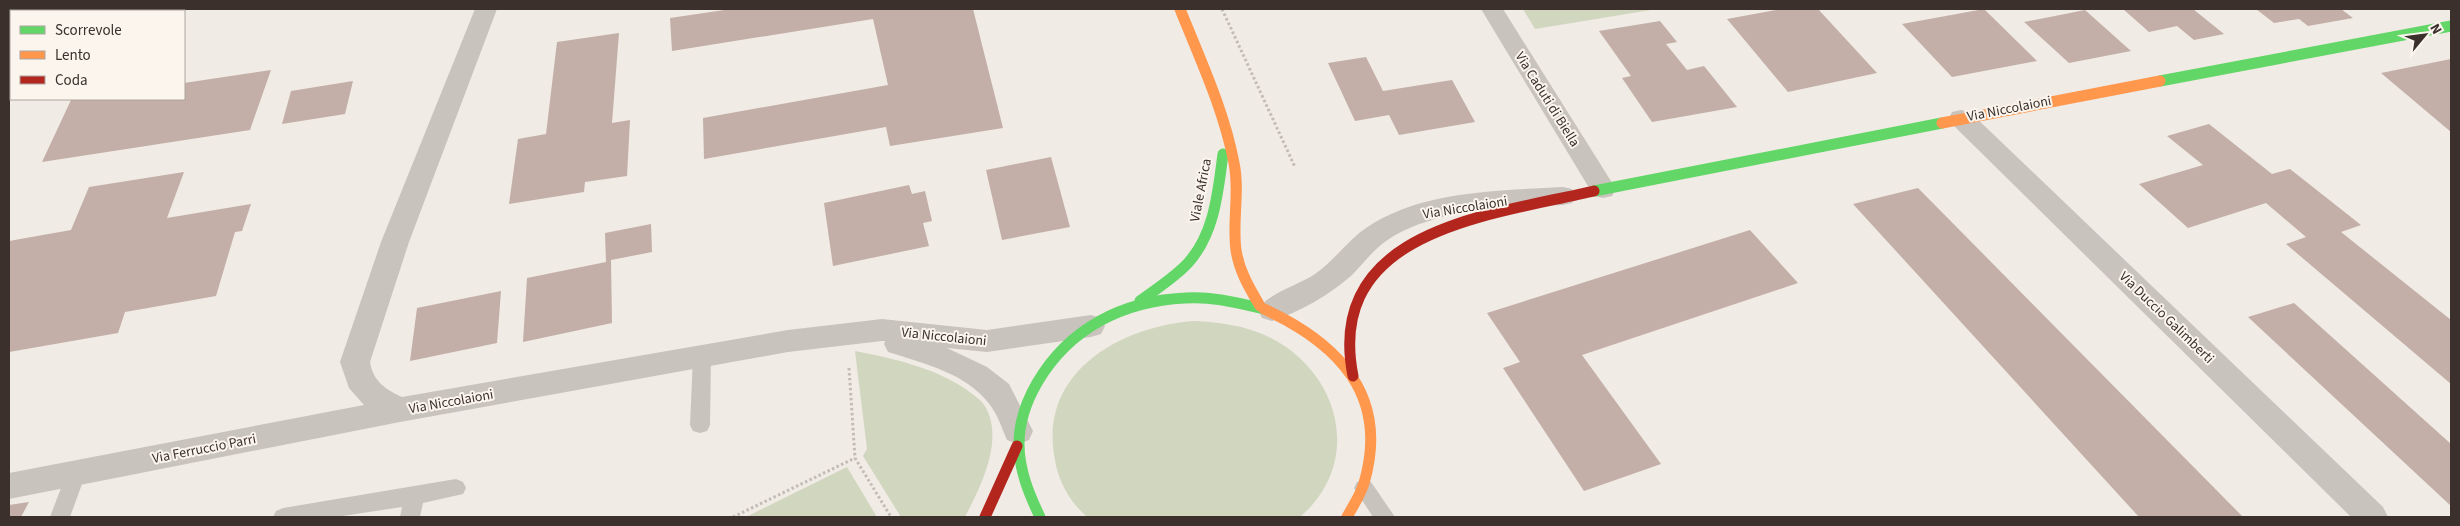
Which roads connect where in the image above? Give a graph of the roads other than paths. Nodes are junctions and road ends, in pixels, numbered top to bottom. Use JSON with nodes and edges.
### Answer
{"nodes":[{"id":1,"x":486,"y":9,"type":"edge"},
{"id":2,"x":1180,"y":9,"type":"edge"},
{"id":3,"x":1492,"y":9,"type":"edge"},
{"id":4,"x":2451,"y":26,"type":"edge"},
{"id":5,"x":1961,"y":118,"type":"junction"},
{"id":6,"x":1225,"y":136,"type":"junction"},
{"id":7,"x":1603,"y":189,"type":"junction"},
{"id":8,"x":1568,"y":195,"type":"junction"},
{"id":9,"x":1131,"y":307,"type":"junction"},
{"id":10,"x":1266,"y":308,"type":"junction"},
{"id":11,"x":1091,"y":326,"type":"junction"},
{"id":12,"x":855,"y":332,"type":"junction"},
{"id":13,"x":702,"y":357,"type":"junction"},
{"id":14,"x":1353,"y":376,"type":"junction"},
{"id":15,"x":400,"y":410,"type":"junction"},
{"id":16,"x":700,"y":426,"type":"dead end"},
{"id":17,"x":1018,"y":439,"type":"junction"},
{"id":18,"x":76,"y":473,"type":"junction"},
{"id":19,"x":9,"y":486,"type":"edge"},
{"id":20,"x":456,"y":488,"type":"dead end"},
{"id":21,"x":1364,"y":488,"type":"junction"},
{"id":22,"x":415,"y":496,"type":"junction"},
{"id":23,"x":60,"y":517,"type":"edge"},
{"id":24,"x":283,"y":517,"type":"edge"},
{"id":25,"x":410,"y":517,"type":"edge"},
{"id":26,"x":984,"y":517,"type":"edge"},
{"id":27,"x":1040,"y":517,"type":"edge"},
{"id":28,"x":1347,"y":517,"type":"edge"},
{"id":29,"x":1385,"y":517,"type":"edge"},
{"id":30,"x":2372,"y":517,"type":"edge"}],
"edges":[{"from":1,"to":15,"type":"street","name":"Via Niccolaioni"},
{"from":2,"to":6,"type":"street","name":"Viale Africa"},
{"from":3,"to":7,"type":"street","name":"Via Caduti di Biella"},
{"from":4,"to":5,"type":"street","name":"Via Niccolaioni"},
{"from":5,"to":7,"type":"street","name":"Via Niccolaioni"},
{"from":5,"to":30,"type":"street","name":"Via Duccio Galimberti"},
{"from":6,"to":9,"type":"street","name":"Viale Africa"},
{"from":6,"to":10,"type":"street","name":"Viale Africa"},
{"from":7,"to":8,"type":"street","name":"Via Niccolaioni"},
{"from":8,"to":10,"type":"street","name":"Via Niccolaioni"},
{"from":8,"to":14,"type":"street","name":"Via Niccolaioni"},
{"from":9,"to":10,"type":"street","name":"Viale Africa"},
{"from":9,"to":11,"type":"street","name":"Viale Africa"},
{"from":10,"to":14,"type":"street","name":"Viale Africa"},
{"from":11,"to":12,"type":"street","name":"Via Niccolaioni"},
{"from":11,"to":17,"type":"street","name":"Viale Africa"},
{"from":12,"to":13,"type":"street","name":"Via Niccolaioni"},
{"from":12,"to":17,"type":"street","name":"Via Niccolaioni"},
{"from":13,"to":15,"type":"street","name":"Via Niccolaioni"},
{"from":13,"to":16,"type":"lane"},
{"from":14,"to":21,"type":"street","name":"Viale Africa"},
{"from":15,"to":18,"type":"street","name":"Via Ferruccio Parri"},
{"from":17,"to":26,"type":"street","name":"Viale Africa"},
{"from":17,"to":27,"type":"street","name":"Viale Africa"},
{"from":18,"to":19,"type":"street","name":"Via Ferruccio Parri"},
{"from":18,"to":23,"type":"lane"},
{"from":20,"to":22,"type":"lane"},
{"from":21,"to":28,"type":"street","name":"Viale Africa"},
{"from":21,"to":29,"type":"lane"},
{"from":22,"to":24,"type":"lane"},
{"from":22,"to":25,"type":"lane"}]}
